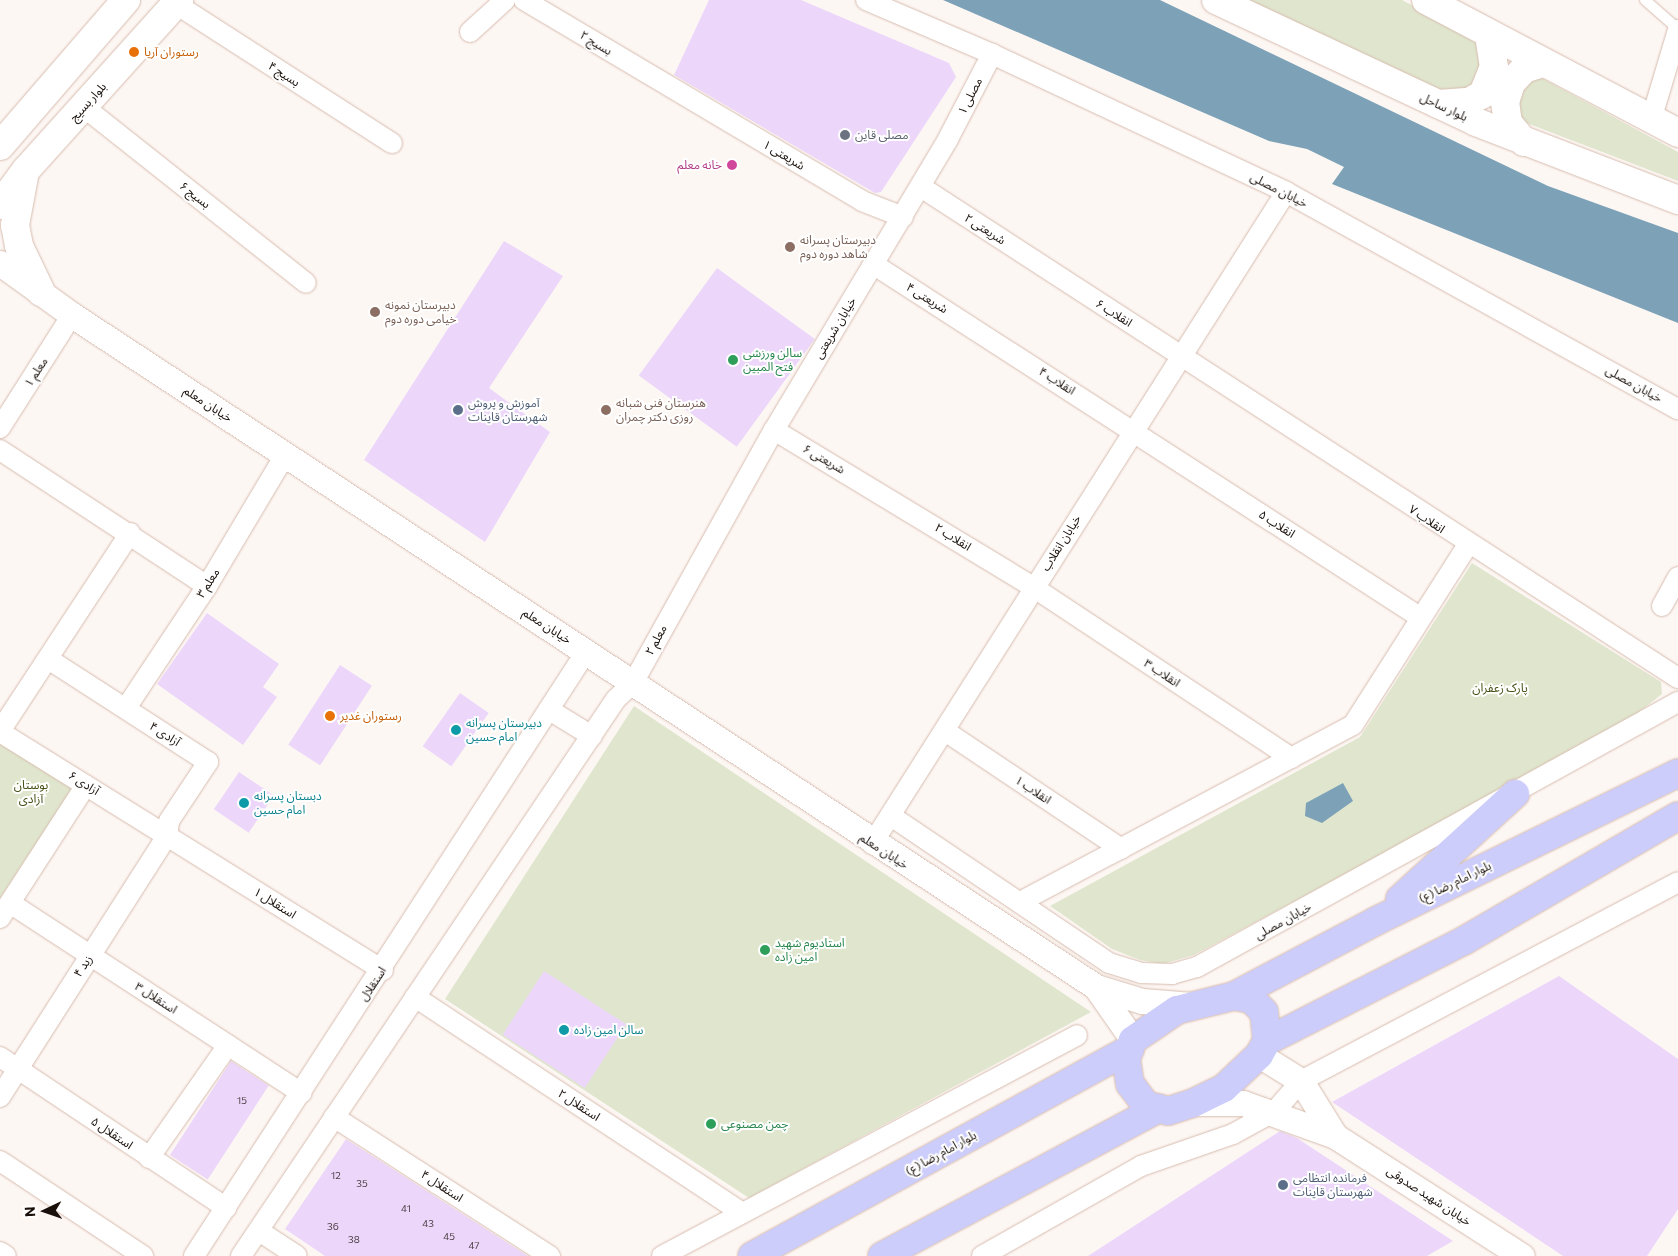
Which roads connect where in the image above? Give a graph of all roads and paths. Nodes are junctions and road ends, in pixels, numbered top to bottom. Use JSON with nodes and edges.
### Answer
{"nodes":[{"id":1,"x":126,"y":0,"type":"edge"},
{"id":2,"x":505,"y":0,"type":"edge"},
{"id":3,"x":524,"y":0,"type":"edge"},
{"id":4,"x":866,"y":0,"type":"edge"},
{"id":5,"x":1216,"y":0,"type":"edge"},
{"id":6,"x":1426,"y":0,"type":"edge"},
{"id":7,"x":1645,"y":0,"type":"edge"},
{"id":8,"x":178,"y":2,"type":"edge"},
{"id":9,"x":1678,"y":30,"type":"edge"},
{"id":10,"x":470,"y":32,"type":"dead end"},
{"id":11,"x":1489,"y":35,"type":"junction"},
{"id":12,"x":992,"y":54,"type":"junction"},
{"id":13,"x":1542,"y":63,"type":"junction"},
{"id":14,"x":667,"y":86,"type":"joint"},
{"id":15,"x":1438,"y":104,"type":"junction"},
{"id":16,"x":84,"y":107,"type":"junction"},
{"id":17,"x":1650,"y":120,"type":"junction"},
{"id":18,"x":1678,"y":132,"type":"edge"},
{"id":19,"x":948,"y":139,"type":"joint"},
{"id":20,"x":1524,"y":142,"type":"junction"},
{"id":21,"x":392,"y":143,"type":"dead end"},
{"id":22,"x":0,"y":146,"type":"edge"},
{"id":23,"x":26,"y":170,"type":"junction"},
{"id":24,"x":921,"y":187,"type":"junction"},
{"id":25,"x":1286,"y":192,"type":"junction"},
{"id":26,"x":1678,"y":200,"type":"edge"},
{"id":27,"x":0,"y":206,"type":"edge"},
{"id":28,"x":904,"y":217,"type":"junction"},
{"id":29,"x":0,"y":263,"type":"edge"},
{"id":30,"x":873,"y":264,"type":"junction"},
{"id":31,"x":1048,"y":271,"type":"joint"},
{"id":32,"x":306,"y":283,"type":"dead end"},
{"id":33,"x":41,"y":292,"type":"junction"},
{"id":34,"x":72,"y":315,"type":"junction"},
{"id":35,"x":981,"y":332,"type":"joint"},
{"id":36,"x":1180,"y":355,"type":"junction"},
{"id":37,"x":1678,"y":409,"type":"edge"},
{"id":38,"x":0,"y":428,"type":"edge"},
{"id":39,"x":774,"y":430,"type":"junction"},
{"id":40,"x":1133,"y":430,"type":"junction"},
{"id":41,"x":0,"y":450,"type":"edge"},
{"id":42,"x":285,"y":455,"type":"junction"},
{"id":43,"x":873,"y":488,"type":"joint"},
{"id":44,"x":130,"y":533,"type":"junction"},
{"id":45,"x":1467,"y":546,"type":"junction"},
{"id":46,"x":1678,"y":577,"type":"edge"},
{"id":47,"x":207,"y":586,"type":"junction"},
{"id":48,"x":1033,"y":587,"type":"junction"},
{"id":49,"x":679,"y":597,"type":"joint"},
{"id":50,"x":1662,"y":606,"type":"dead end"},
{"id":51,"x":1420,"y":617,"type":"junction"},
{"id":52,"x":586,"y":652,"type":"junction"},
{"id":53,"x":50,"y":660,"type":"junction"},
{"id":54,"x":1678,"y":678,"type":"edge"},
{"id":55,"x":633,"y":683,"type":"junction"},
{"id":56,"x":1678,"y":702,"type":"edge"},
{"id":57,"x":126,"y":708,"type":"junction"},
{"id":58,"x":551,"y":711,"type":"junction"},
{"id":59,"x":0,"y":731,"type":"edge"},
{"id":60,"x":945,"y":731,"type":"junction"},
{"id":61,"x":592,"y":736,"type":"junction"},
{"id":62,"x":1291,"y":758,"type":"junction"},
{"id":63,"x":1678,"y":773,"type":"edge"},
{"id":64,"x":86,"y":785,"type":"junction"},
{"id":65,"x":1515,"y":794,"type":"junction"},
{"id":66,"x":891,"y":816,"type":"junction"},
{"id":67,"x":1678,"y":816,"type":"edge"},
{"id":68,"x":167,"y":836,"type":"junction"},
{"id":69,"x":872,"y":844,"type":"junction"},
{"id":70,"x":1121,"y":849,"type":"junction"},
{"id":71,"x":1678,"y":882,"type":"edge"},
{"id":72,"x":1020,"y":902,"type":"junction"},
{"id":73,"x":5,"y":910,"type":"edge"},
{"id":74,"x":1376,"y":921,"type":"junction"},
{"id":75,"x":90,"y":955,"type":"junction"},
{"id":76,"x":382,"y":970,"type":"junction"},
{"id":77,"x":1096,"y":988,"type":"junction"},
{"id":78,"x":1234,"y":996,"type":"junction"},
{"id":79,"x":415,"y":997,"type":"junction"},
{"id":80,"x":1192,"y":1005,"type":"junction"},
{"id":81,"x":1077,"y":1035,"type":"dead end"},
{"id":82,"x":228,"y":1045,"type":"junction"},
{"id":83,"x":1132,"y":1045,"type":"junction"},
{"id":84,"x":1263,"y":1048,"type":"junction"},
{"id":85,"x":0,"y":1057,"type":"edge"},
{"id":86,"x":17,"y":1069,"type":"junction"},
{"id":87,"x":1301,"y":1081,"type":"junction"},
{"id":88,"x":302,"y":1093,"type":"junction"},
{"id":89,"x":0,"y":1097,"type":"edge"},
{"id":90,"x":1193,"y":1103,"type":"junction"},
{"id":91,"x":1159,"y":1108,"type":"junction"},
{"id":92,"x":1275,"y":1111,"type":"junction"},
{"id":93,"x":334,"y":1117,"type":"junction"},
{"id":94,"x":1335,"y":1136,"type":"junction"},
{"id":95,"x":149,"y":1158,"type":"junction"},
{"id":96,"x":0,"y":1161,"type":"edge"},
{"id":97,"x":226,"y":1208,"type":"junction"},
{"id":98,"x":742,"y":1213,"type":"junction"},
{"id":99,"x":259,"y":1231,"type":"junction"},
{"id":100,"x":0,"y":1252,"type":"edge"},
{"id":101,"x":6,"y":1256,"type":"edge"},
{"id":102,"x":142,"y":1256,"type":"edge"},
{"id":103,"x":194,"y":1256,"type":"edge"},
{"id":104,"x":241,"y":1256,"type":"edge"},
{"id":105,"x":297,"y":1256,"type":"edge"},
{"id":106,"x":550,"y":1256,"type":"edge"},
{"id":107,"x":662,"y":1256,"type":"edge"},
{"id":108,"x":752,"y":1256,"type":"edge"},
{"id":109,"x":882,"y":1256,"type":"edge"},
{"id":110,"x":982,"y":1256,"type":"edge"},
{"id":111,"x":1522,"y":1256,"type":"edge"}],
"edges":[{"from":1,"to":22,"type":"main road"},
{"from":2,"to":10,"type":"street"},
{"from":3,"to":14,"type":"street","name":"بسیج ۲"},
{"from":4,"to":12,"type":"street","name":"خیابان مصلی"},
{"from":5,"to":15,"type":"main road","name":"بلوار ساحل"},
{"from":6,"to":11,"type":"main road"},
{"from":7,"to":9,"type":"lane"},
{"from":8,"to":16,"type":"main road","name":"بلوار بسیج"},
{"from":8,"to":21,"type":"street","name":"بسیج ۴"},
{"from":9,"to":17,"type":"street"},
{"from":11,"to":13,"type":"main road"},
{"from":11,"to":15,"type":"main road"},
{"from":12,"to":19,"type":"street","name":"مصلی ۱"},
{"from":12,"to":25,"type":"street","name":"خیابان مصلی"},
{"from":13,"to":17,"type":"main road"},
{"from":13,"to":20,"type":"main road"},
{"from":14,"to":28,"type":"street","name":"شریعتی ۱"},
{"from":15,"to":20,"type":"main road","name":"بلوار ساحل"},
{"from":16,"to":23,"type":"main road","name":"بلوار بسیج"},
{"from":16,"to":32,"type":"street","name":"بسیج ۶"},
{"from":17,"to":18,"type":"main road"},
{"from":19,"to":24,"type":"street","name":"خیابان شریعتی"},
{"from":20,"to":26,"type":"main road","name":"بلوار ساحل"},
{"from":23,"to":27,"type":"main road","name":"بلوار بسیج"},
{"from":23,"to":33,"type":"main road"},
{"from":24,"to":28,"type":"street","name":"خیابان شریعتی"},
{"from":24,"to":31,"type":"street","name":"شریعتی ۲"},
{"from":25,"to":36,"type":"street","name":"خیابان انقلاب"},
{"from":25,"to":37,"type":"street","name":"خیابان مصلی"},
{"from":28,"to":30,"type":"street","name":"خیابان شریعتی"},
{"from":29,"to":33,"type":"street","name":"خیابان معلم"},
{"from":30,"to":35,"type":"street","name":"شریعتی ۴"},
{"from":30,"to":39,"type":"street","name":"خیابان شریعتی"},
{"from":31,"to":36,"type":"street","name":"انقلاب ۶"},
{"from":33,"to":34,"type":"street","name":"خیابان معلم"},
{"from":34,"to":38,"type":"street","name":"معلم ۱"},
{"from":34,"to":42,"type":"street","name":"خیابان معلم"},
{"from":35,"to":40,"type":"street","name":"انقلاب ۴"},
{"from":36,"to":40,"type":"street","name":"خیابان انقلاب"},
{"from":36,"to":45,"type":"street","name":"انقلاب ۷"},
{"from":39,"to":43,"type":"street","name":"شریعتی ۶"},
{"from":39,"to":49,"type":"street","name":"خیابان شریعتی"},
{"from":40,"to":48,"type":"street","name":"خیابان انقلاب"},
{"from":40,"to":51,"type":"street","name":"انقلاب ۵"},
{"from":41,"to":44,"type":"street"},
{"from":42,"to":47,"type":"street","name":"معلم ۳"},
{"from":42,"to":52,"type":"street","name":"خیابان معلم"},
{"from":43,"to":48,"type":"street","name":"انقلاب ۲"},
{"from":44,"to":47,"type":"street"},
{"from":44,"to":53,"type":"street"},
{"from":45,"to":51,"type":"street"},
{"from":45,"to":54,"type":"street","name":"انقلاب ۷"},
{"from":46,"to":50,"type":"street"},
{"from":47,"to":57,"type":"street","name":"معلم ۳"},
{"from":48,"to":60,"type":"street","name":"خیابان انقلاب"},
{"from":48,"to":62,"type":"street","name":"انقلاب ۳"},
{"from":49,"to":55,"type":"street","name":"معلم ۲"},
{"from":51,"to":62,"type":"street"},
{"from":52,"to":55,"type":"street","name":"خیابان معلم"},
{"from":52,"to":58,"type":"street","name":"استقلال"},
{"from":53,"to":57,"type":"street","name":"آزادی ۴"},
{"from":53,"to":59,"type":"street"},
{"from":55,"to":61,"type":"street"},
{"from":55,"to":69,"type":"street","name":"خیابان معلم"},
{"from":56,"to":65,"type":"street","name":"خیابان مصلی"},
{"from":57,"to":68,"type":"street","name":"آزادی ۴"},
{"from":58,"to":61,"type":"street"},
{"from":58,"to":76,"type":"street","name":"استقلال"},
{"from":59,"to":64,"type":"street","name":"آزادی ۶"},
{"from":60,"to":66,"type":"street","name":"خیابان انقلاب"},
{"from":60,"to":70,"type":"street","name":"انقلاب ۱"},
{"from":61,"to":79,"type":"street"},
{"from":62,"to":70,"type":"street"},
{"from":63,"to":74,"type":"main road","name":"بلوار امام رضا (ع)"},
{"from":64,"to":68,"type":"street","name":"آزادی ۶"},
{"from":64,"to":73,"type":"street"},
{"from":65,"to":72,"type":"street","name":"خیابان مصلی"},
{"from":65,"to":74,"type":"main road"},
{"from":66,"to":69,"type":"street","name":"خیابان انقلاب"},
{"from":66,"to":72,"type":"street","name":"خیابان مصلی"},
{"from":67,"to":84,"type":"main road"},
{"from":68,"to":75,"type":"street","name":"زید ۴"},
{"from":68,"to":76,"type":"street","name":"استقلال ۱"},
{"from":69,"to":77,"type":"street","name":"خیابان معلم"},
{"from":70,"to":72,"type":"street"},
{"from":71,"to":87,"type":"street"},
{"from":73,"to":75,"type":"street","name":"استقلال ۳"},
{"from":74,"to":78,"type":"main road","name":"بلوار امام رضا (ع)"},
{"from":75,"to":82,"type":"street","name":"استقلال ۳"},
{"from":75,"to":86,"type":"street","name":"زید ۴"},
{"from":76,"to":88,"type":"street","name":"استقلال"},
{"from":77,"to":80,"type":"street"},
{"from":77,"to":83,"type":"street"},
{"from":78,"to":80,"type":"main road"},
{"from":78,"to":84,"type":"main road"},
{"from":79,"to":93,"type":"street"},
{"from":79,"to":98,"type":"street","name":"استقلال ۲"},
{"from":80,"to":83,"type":"main road"},
{"from":81,"to":98,"type":"street"},
{"from":82,"to":88,"type":"street","name":"استقلال ۳"},
{"from":82,"to":95,"type":"street"},
{"from":83,"to":91,"type":"main road"},
{"from":83,"to":108,"type":"main road","name":"بلوار امام رضا (ع)"},
{"from":84,"to":87,"type":"street"},
{"from":84,"to":90,"type":"main road"},
{"from":85,"to":86,"type":"street","name":"استقلال ۵"},
{"from":86,"to":89,"type":"street","name":"زید ۴"},
{"from":86,"to":95,"type":"street","name":"استقلال ۵"},
{"from":87,"to":92,"type":"street"},
{"from":87,"to":94,"type":"street"},
{"from":88,"to":97,"type":"street","name":"استقلال"},
{"from":90,"to":91,"type":"main road"},
{"from":90,"to":92,"type":"street","name":"خیابان شهید صدوقی"},
{"from":91,"to":109,"type":"main road"},
{"from":92,"to":94,"type":"street","name":"خیابان شهید صدوقی"},
{"from":92,"to":110,"type":"street"},
{"from":93,"to":99,"type":"street"},
{"from":93,"to":106,"type":"street","name":"استقلال ۴"},
{"from":94,"to":111,"type":"street","name":"خیابان شهید صدوقی"},
{"from":95,"to":97,"type":"street","name":"استقلال ۵"},
{"from":96,"to":102,"type":"street"},
{"from":97,"to":103,"type":"street","name":"استقلال"},
{"from":98,"to":107,"type":"street"},
{"from":99,"to":104,"type":"street"},
{"from":99,"to":105,"type":"street"},
{"from":100,"to":101,"type":"street"}]}
